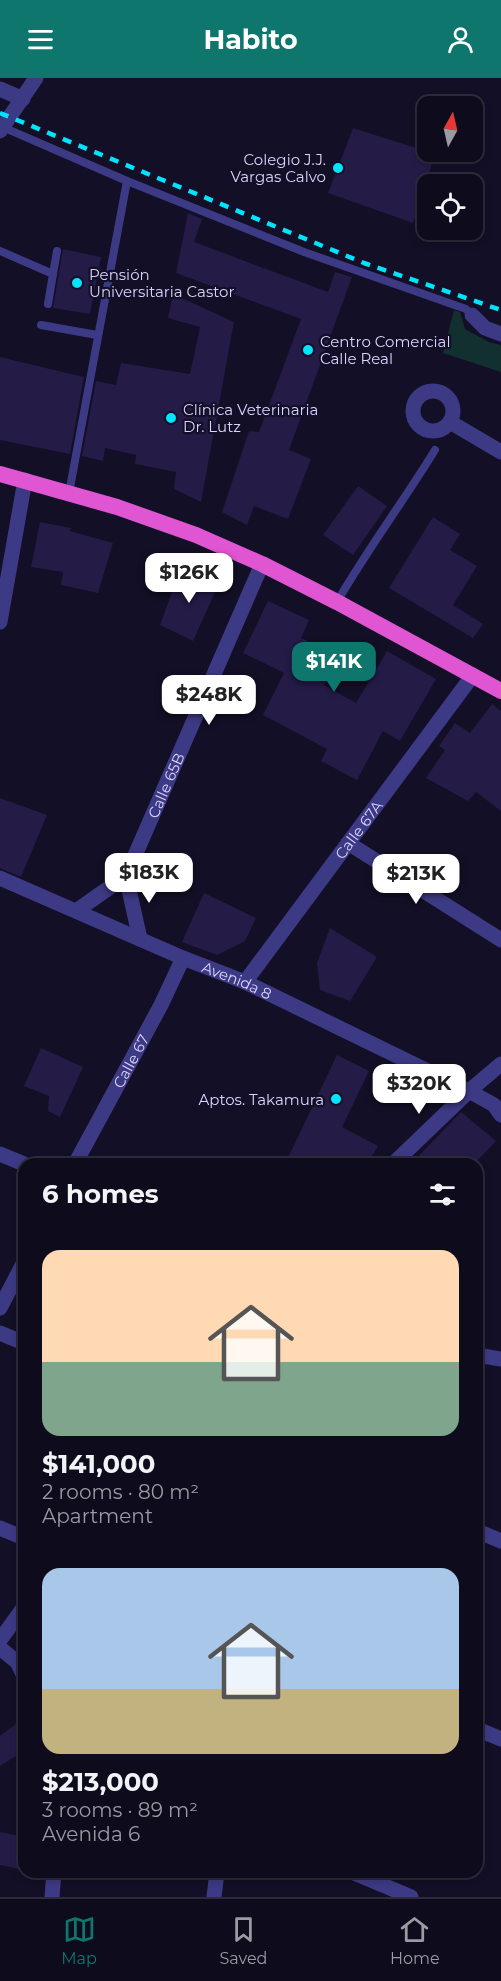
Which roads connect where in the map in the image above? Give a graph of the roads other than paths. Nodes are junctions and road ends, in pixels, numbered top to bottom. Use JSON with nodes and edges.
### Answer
{"nodes":[{"id":1,"x":36,"y":78,"type":"edge"},
{"id":2,"x":0,"y":89,"type":"edge"},
{"id":3,"x":23,"y":99,"type":"junction"},
{"id":4,"x":1,"y":128,"type":"edge"},
{"id":5,"x":127,"y":181,"type":"junction"},
{"id":6,"x":0,"y":251,"type":"edge"},
{"id":7,"x":57,"y":251,"type":"dead end"},
{"id":8,"x":53,"y":274,"type":"junction"},
{"id":9,"x":48,"y":304,"type":"dead end"},
{"id":10,"x":472,"y":315,"type":"joint"},
{"id":11,"x":41,"y":325,"type":"dead end"},
{"id":12,"x":501,"y":334,"type":"edge"},
{"id":13,"x":97,"y":335,"type":"junction"},
{"id":14,"x":450,"y":422,"type":"dead end"},
{"id":15,"x":435,"y":450,"type":"dead end"},
{"id":16,"x":501,"y":452,"type":"edge"},
{"id":17,"x":0,"y":474,"type":"edge"},
{"id":18,"x":25,"y":480,"type":"junction"},
{"id":19,"x":69,"y":493,"type":"junction"},
{"id":20,"x":262,"y":564,"type":"junction"},
{"id":21,"x":337,"y":602,"type":"junction"},
{"id":22,"x":0,"y":622,"type":"edge"},
{"id":23,"x":473,"y":675,"type":"junction"},
{"id":24,"x":501,"y":691,"type":"edge"},
{"id":25,"x":348,"y":843,"type":"junction"},
{"id":26,"x":126,"y":876,"type":"junction"},
{"id":27,"x":0,"y":878,"type":"edge"},
{"id":28,"x":76,"y":910,"type":"junction"},
{"id":29,"x":140,"y":939,"type":"junction"},
{"id":30,"x":501,"y":940,"type":"edge"},
{"id":31,"x":183,"y":958,"type":"junction"},
{"id":32,"x":245,"y":982,"type":"junction"},
{"id":33,"x":501,"y":1064,"type":"edge"},
{"id":34,"x":469,"y":1091,"type":"junction"},
{"id":35,"x":501,"y":1115,"type":"edge"},
{"id":36,"x":0,"y":1154,"type":"edge"},
{"id":37,"x":78,"y":1158,"type":"edge"},
{"id":38,"x":399,"y":1158,"type":"edge"},
{"id":39,"x":18,"y":1162,"type":"edge"},
{"id":40,"x":18,"y":1274,"type":"edge"},
{"id":41,"x":0,"y":1308,"type":"edge"},
{"id":42,"x":0,"y":1334,"type":"edge"},
{"id":43,"x":18,"y":1341,"type":"edge"},
{"id":44,"x":483,"y":1356,"type":"edge"},
{"id":45,"x":501,"y":1359,"type":"edge"},
{"id":46,"x":0,"y":1528,"type":"edge"},
{"id":47,"x":483,"y":1534,"type":"edge"},
{"id":48,"x":18,"y":1536,"type":"edge"},
{"id":49,"x":501,"y":1541,"type":"edge"},
{"id":50,"x":18,"y":1615,"type":"edge"},
{"id":51,"x":0,"y":1640,"type":"edge"},
{"id":52,"x":0,"y":1648,"type":"edge"},
{"id":53,"x":18,"y":1664,"type":"edge"},
{"id":54,"x":483,"y":1732,"type":"edge"},
{"id":55,"x":501,"y":1739,"type":"edge"},
{"id":56,"x":54,"y":1878,"type":"edge"},
{"id":57,"x":216,"y":1878,"type":"edge"},
{"id":58,"x":366,"y":1878,"type":"edge"},
{"id":59,"x":52,"y":1897,"type":"edge"},
{"id":60,"x":214,"y":1897,"type":"edge"},
{"id":61,"x":411,"y":1897,"type":"edge"}],
"edges":[{"from":1,"to":3,"type":"street"},
{"from":2,"to":3,"type":"street"},
{"from":3,"to":4,"type":"street"},
{"from":4,"to":5,"type":"lane"},
{"from":5,"to":10,"type":"lane"},
{"from":5,"to":13,"type":"lane"},
{"from":6,"to":8,"type":"lane"},
{"from":7,"to":8,"type":"lane"},
{"from":8,"to":9,"type":"lane"},
{"from":10,"to":12,"type":"street"},
{"from":11,"to":13,"type":"lane"},
{"from":13,"to":19,"type":"lane"},
{"from":14,"to":16,"type":"street"},
{"from":15,"to":21,"type":"lane"},
{"from":17,"to":18,"type":"highway"},
{"from":18,"to":19,"type":"highway"},
{"from":18,"to":22,"type":"street"},
{"from":19,"to":20,"type":"highway"},
{"from":20,"to":21,"type":"highway"},
{"from":20,"to":26,"type":"street","name":"Calle 65B"},
{"from":21,"to":23,"type":"highway"},
{"from":23,"to":24,"type":"highway"},
{"from":23,"to":25,"type":"street","name":"Calle 67A"},
{"from":25,"to":30,"type":"street"},
{"from":25,"to":32,"type":"street","name":"Calle 67A"},
{"from":26,"to":28,"type":"street"},
{"from":26,"to":29,"type":"street"},
{"from":27,"to":28,"type":"street","name":"Avenida 8"},
{"from":28,"to":29,"type":"street","name":"Avenida 8"},
{"from":29,"to":31,"type":"street","name":"Avenida 8"},
{"from":31,"to":32,"type":"street","name":"Avenida 8"},
{"from":31,"to":37,"type":"street","name":"Calle 67"},
{"from":32,"to":34,"type":"street","name":"Avenida 8"},
{"from":33,"to":34,"type":"street"},
{"from":34,"to":35,"type":"street","name":"Avenida 8"},
{"from":34,"to":38,"type":"street"},
{"from":36,"to":39,"type":"street"},
{"from":40,"to":41,"type":"street"},
{"from":42,"to":43,"type":"street"},
{"from":44,"to":45,"type":"street"},
{"from":46,"to":48,"type":"street"},
{"from":47,"to":49,"type":"street"},
{"from":50,"to":51,"type":"street"},
{"from":52,"to":53,"type":"street"},
{"from":54,"to":55,"type":"street"},
{"from":56,"to":59,"type":"street"},
{"from":57,"to":60,"type":"street"},
{"from":58,"to":61,"type":"street"}]}
